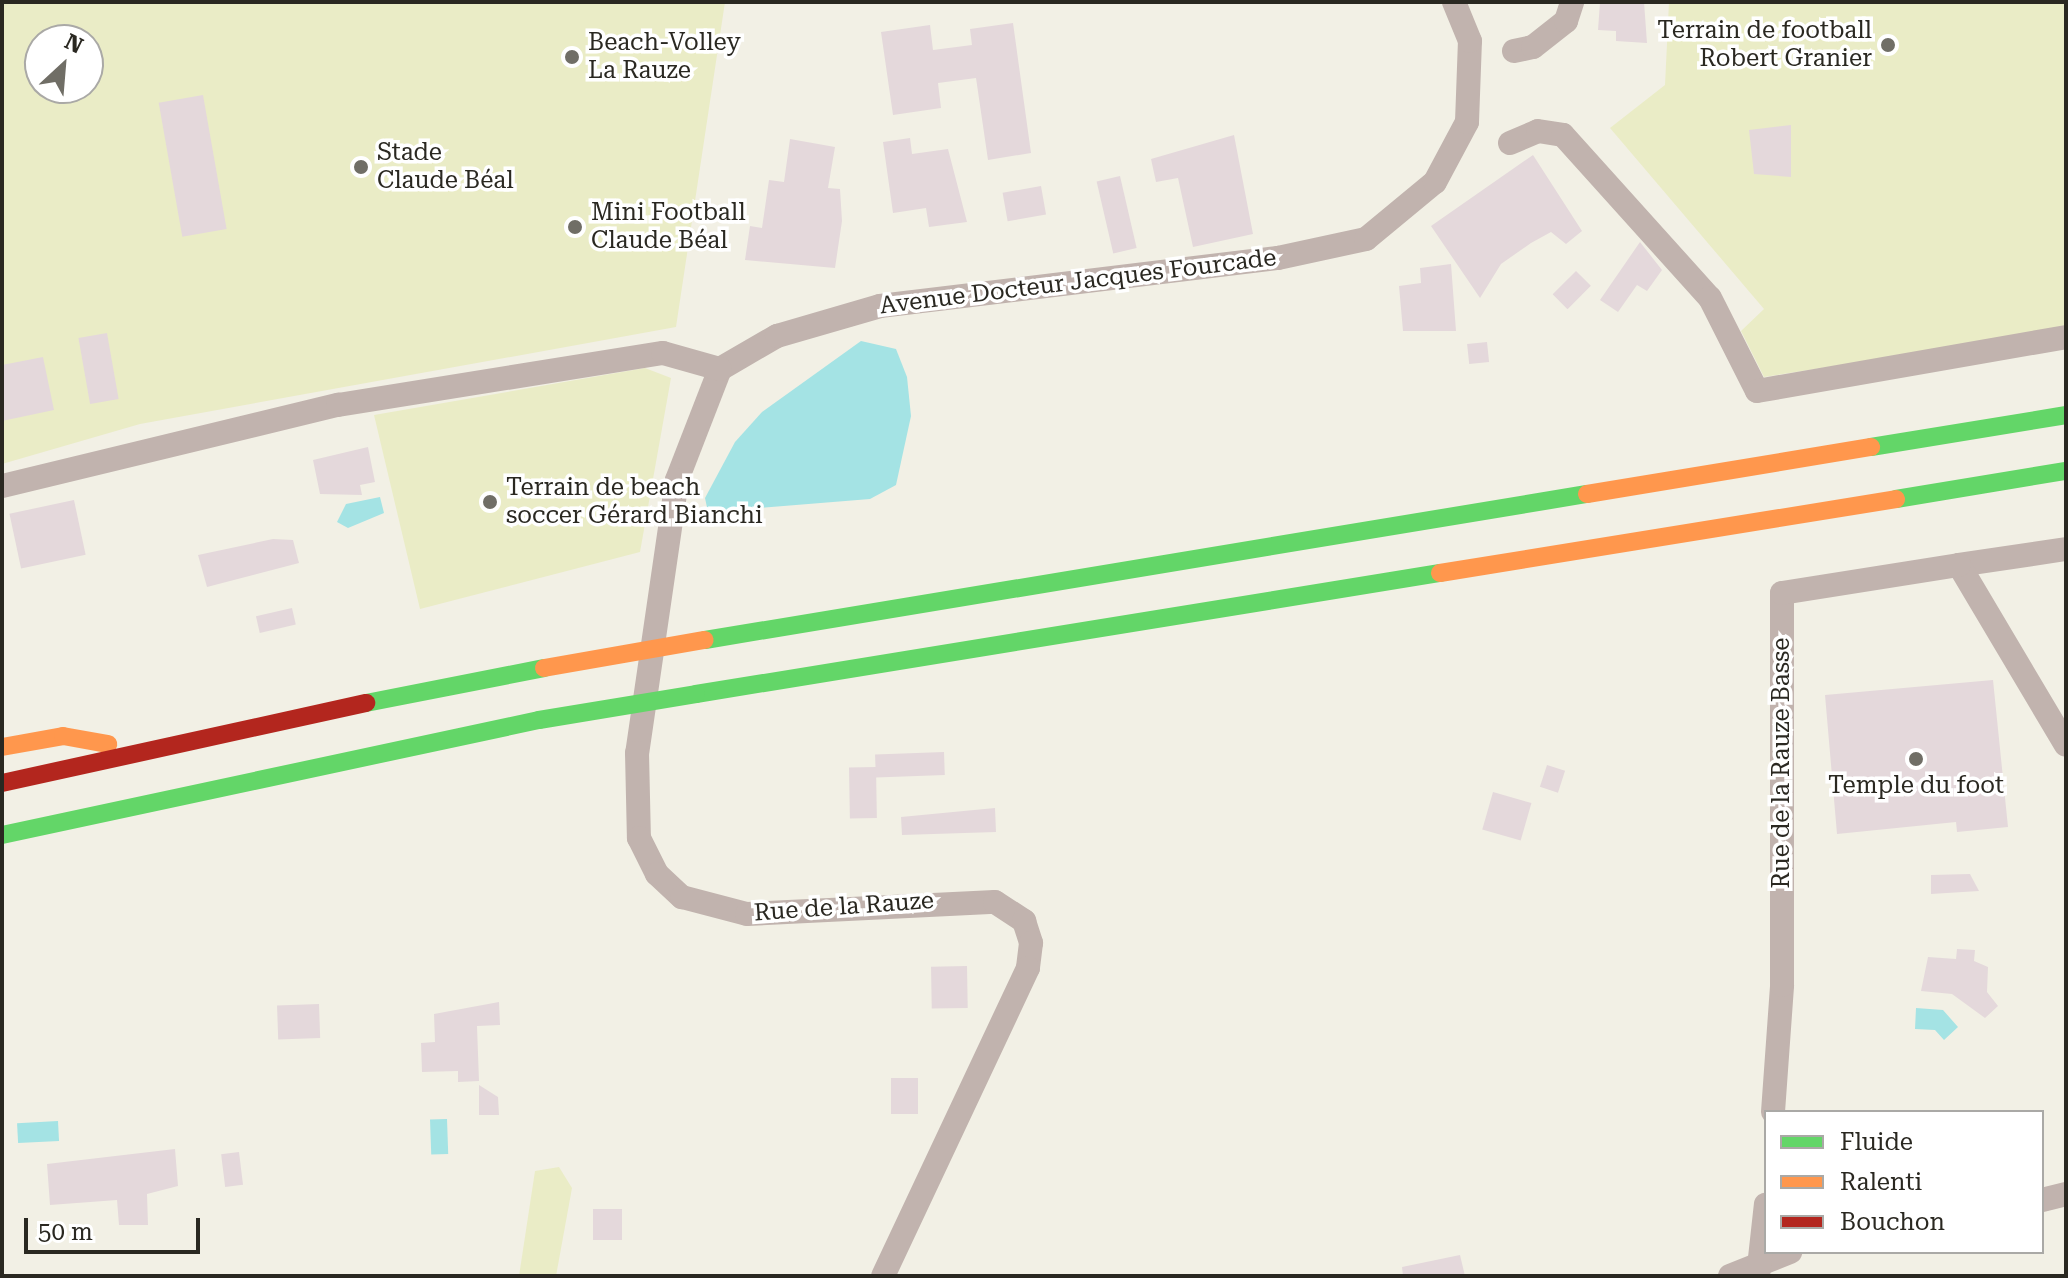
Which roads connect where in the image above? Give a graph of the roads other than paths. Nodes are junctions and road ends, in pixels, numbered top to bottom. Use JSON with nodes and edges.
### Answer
{"nodes":[{"id":1,"x":1454,"y":2,"type":"edge"},
{"id":2,"x":1572,"y":2,"type":"edge"},
{"id":3,"x":1514,"y":51,"type":"dead end"},
{"id":4,"x":1510,"y":143,"type":"dead end"},
{"id":5,"x":2066,"y":337,"type":"edge"},
{"id":6,"x":720,"y":369,"type":"junction"},
{"id":7,"x":2066,"y":415,"type":"edge"},
{"id":8,"x":2066,"y":471,"type":"edge"},
{"id":9,"x":2,"y":486,"type":"edge"},
{"id":10,"x":2066,"y":549,"type":"edge"},
{"id":11,"x":1959,"y":565,"type":"junction"},
{"id":12,"x":2066,"y":745,"type":"edge"},
{"id":13,"x":2,"y":747,"type":"edge"},
{"id":14,"x":134,"y":749,"type":"junction"},
{"id":15,"x":2,"y":783,"type":"edge"},
{"id":16,"x":2,"y":835,"type":"edge"},
{"id":17,"x":1773,"y":1110,"type":"edge"},
{"id":18,"x":2066,"y":1194,"type":"edge"},
{"id":19,"x":2044,"y":1200,"type":"edge"},
{"id":20,"x":1764,"y":1226,"type":"edge"},
{"id":21,"x":1787,"y":1254,"type":"edge"},
{"id":22,"x":1760,"y":1270,"type":"edge"},
{"id":23,"x":883,"y":1276,"type":"edge"},
{"id":24,"x":1730,"y":1276,"type":"edge"}],
"edges":[{"from":1,"to":6,"type":"street","name":"Avenue Docteur Jacques Fourcade"},
{"from":2,"to":3,"type":"street"},
{"from":4,"to":5,"type":"street"},
{"from":6,"to":9,"type":"street"},
{"from":6,"to":23,"type":"street","name":"Rue de la Rauze"},
{"from":7,"to":14,"type":"highway","bridge":true},
{"from":8,"to":16,"type":"highway","bridge":true},
{"from":10,"to":11,"type":"street"},
{"from":11,"to":12,"type":"street"},
{"from":11,"to":17,"type":"street","name":"Rue de la Rauze Basse"},
{"from":13,"to":14,"type":"highway"},
{"from":14,"to":15,"type":"highway"},
{"from":18,"to":19,"type":"street"},
{"from":20,"to":22,"type":"street"},
{"from":21,"to":22,"type":"street"},
{"from":22,"to":24,"type":"street"}]}
